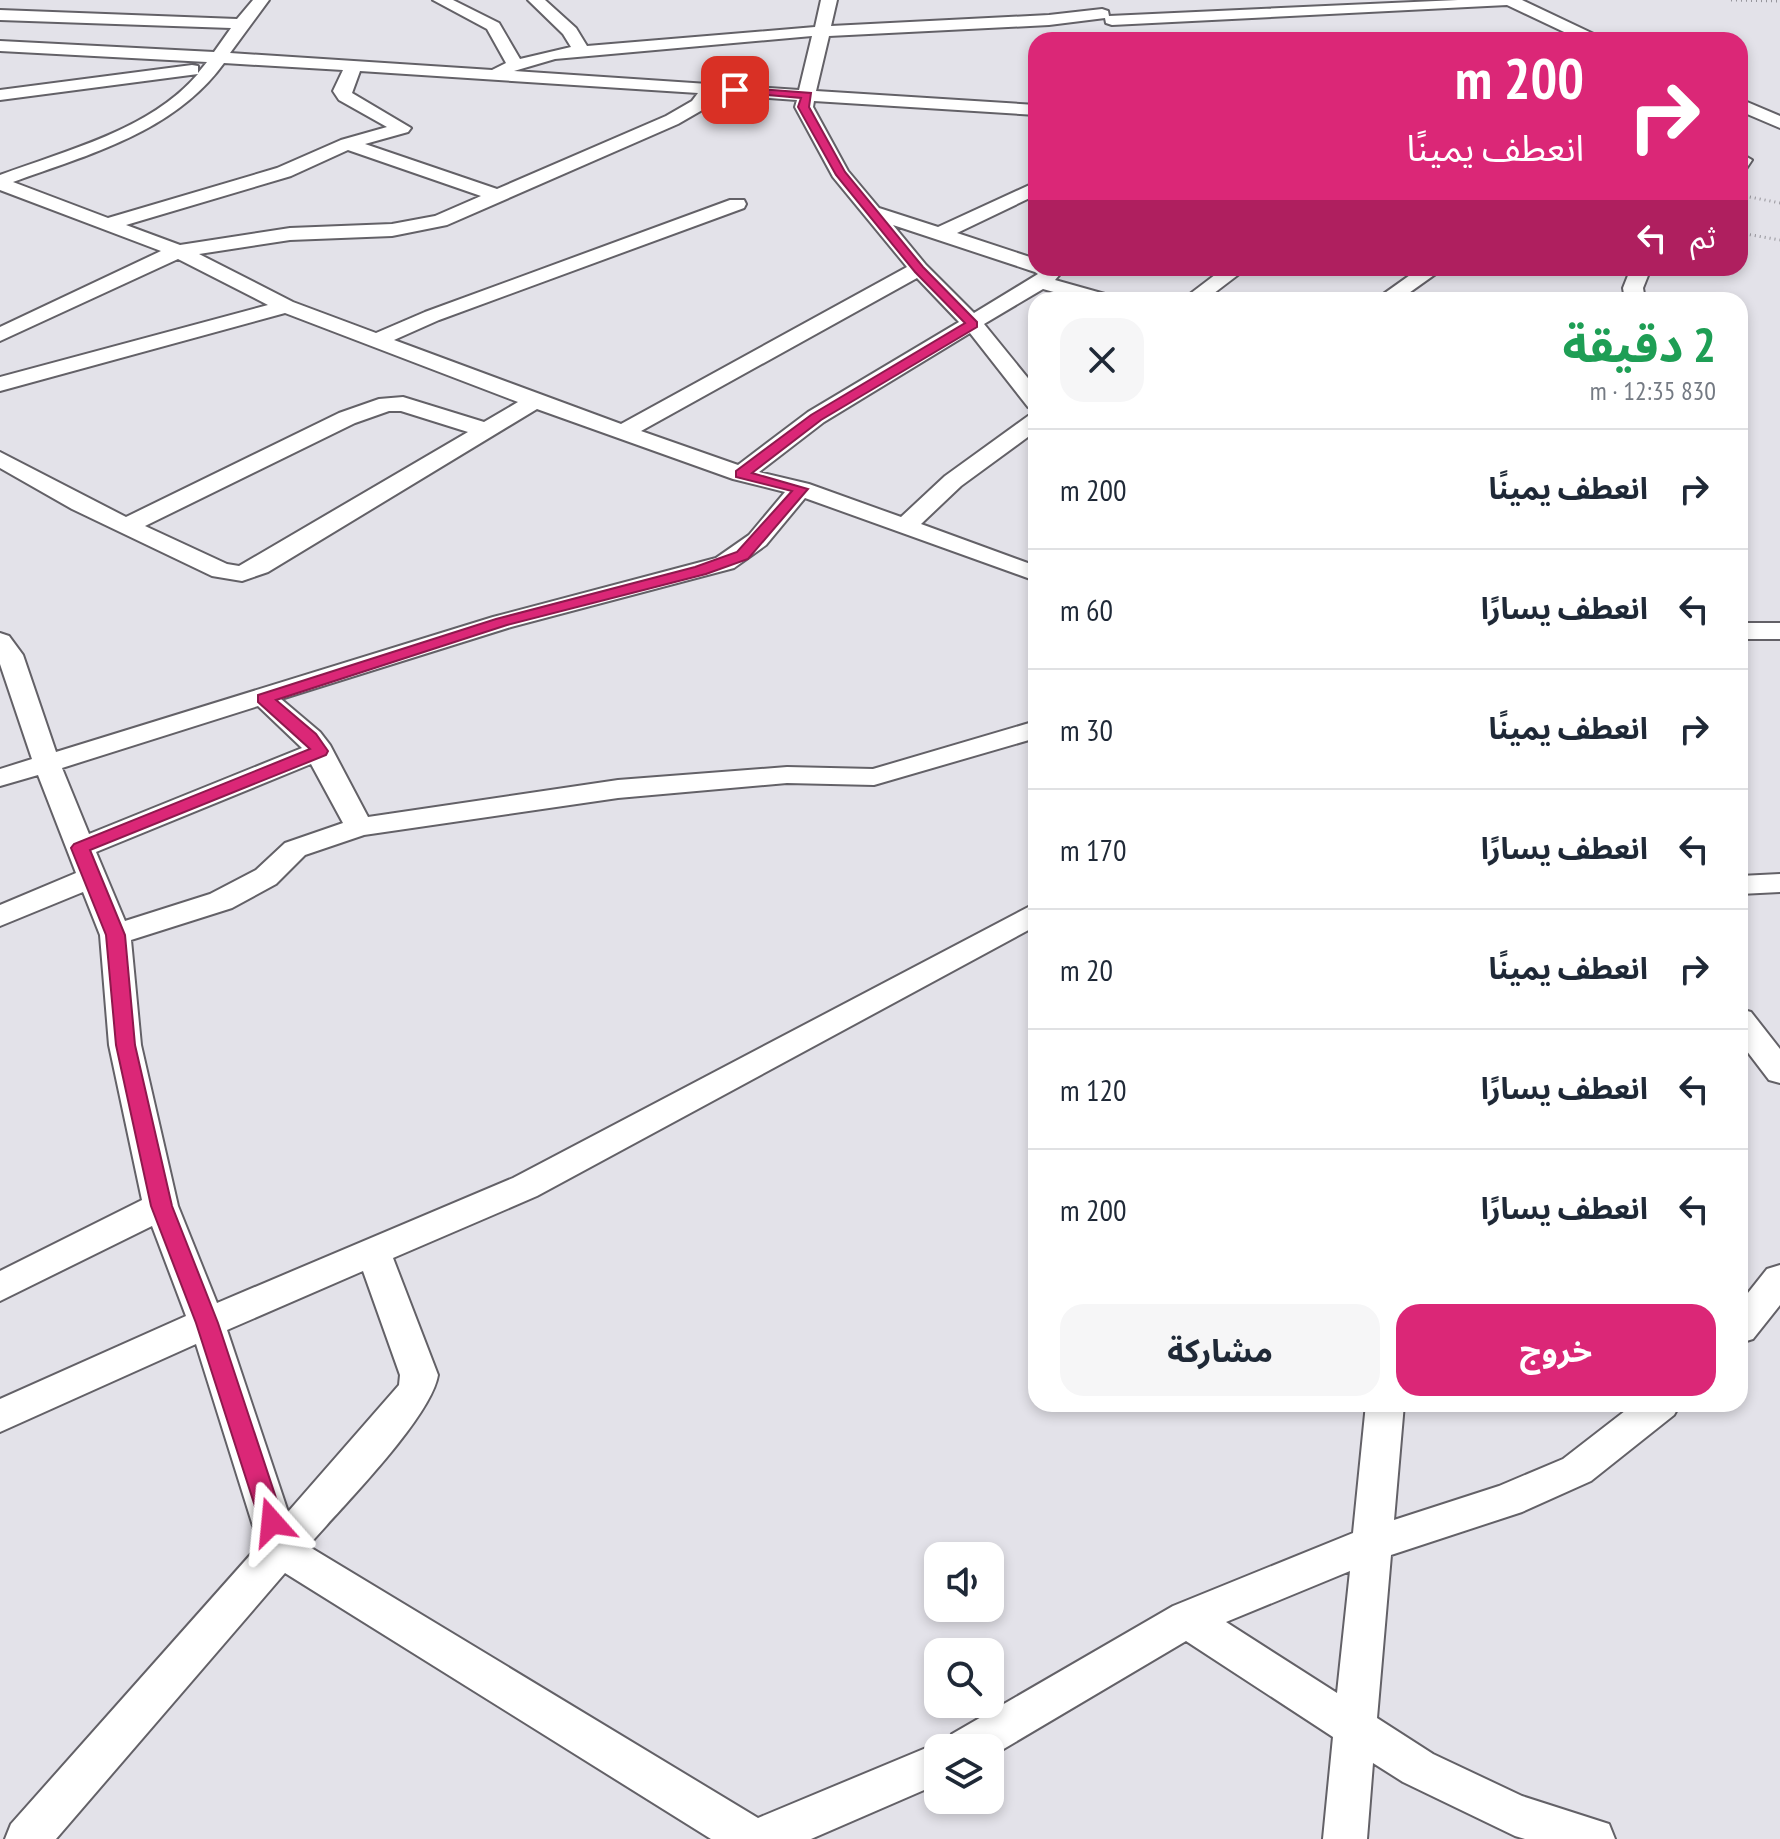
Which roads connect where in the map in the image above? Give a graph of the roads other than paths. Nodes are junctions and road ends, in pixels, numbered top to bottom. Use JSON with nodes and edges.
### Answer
{"nodes":[{"id":1,"x":111,"y":0,"type":"edge"},
{"id":2,"x":275,"y":0,"type":"edge"},
{"id":3,"x":441,"y":0,"type":"edge"},
{"id":4,"x":536,"y":0,"type":"edge"},
{"id":5,"x":829,"y":0,"type":"edge"},
{"id":6,"x":1080,"y":0,"type":"edge"},
{"id":7,"x":1510,"y":0,"type":"edge"},
{"id":8,"x":258,"y":2,"type":"edge"},
{"id":9,"x":0,"y":15,"type":"edge"},
{"id":10,"x":91,"y":17,"type":"junction"},
{"id":11,"x":1107,"y":17,"type":"junction"},
{"id":12,"x":241,"y":24,"type":"junction"},
{"id":13,"x":822,"y":30,"type":"junction"},
{"id":14,"x":1133,"y":32,"type":"edge"},
{"id":15,"x":1577,"y":32,"type":"edge"},
{"id":16,"x":0,"y":46,"type":"edge"},
{"id":17,"x":54,"y":49,"type":"junction"},
{"id":18,"x":582,"y":51,"type":"junction"},
{"id":19,"x":213,"y":63,"type":"junction"},
{"id":20,"x":515,"y":64,"type":"junction"},
{"id":21,"x":354,"y":66,"type":"junction"},
{"id":22,"x":486,"y":75,"type":"junction"},
{"id":23,"x":711,"y":89,"type":"junction"},
{"id":24,"x":0,"y":94,"type":"edge"},
{"id":25,"x":808,"y":95,"type":"junction"},
{"id":26,"x":1748,"y":108,"type":"edge"},
{"id":27,"x":1028,"y":109,"type":"edge"},
{"id":28,"x":1780,"y":109,"type":"edge"},
{"id":29,"x":1760,"y":113,"type":"junction"},
{"id":30,"x":1780,"y":123,"type":"edge"},
{"id":31,"x":347,"y":144,"type":"junction"},
{"id":32,"x":0,"y":183,"type":"edge"},
{"id":33,"x":1028,"y":192,"type":"edge"},
{"id":34,"x":499,"y":196,"type":"junction"},
{"id":35,"x":737,"y":204,"type":"dead end"},
{"id":36,"x":872,"y":212,"type":"junction"},
{"id":37,"x":108,"y":224,"type":"junction"},
{"id":38,"x":942,"y":233,"type":"junction"},
{"id":39,"x":178,"y":251,"type":"junction"},
{"id":40,"x":1028,"y":264,"type":"edge"},
{"id":41,"x":919,"y":269,"type":"junction"},
{"id":42,"x":1039,"y":276,"type":"edge"},
{"id":43,"x":1056,"y":276,"type":"edge"},
{"id":44,"x":1226,"y":276,"type":"edge"},
{"id":45,"x":1422,"y":276,"type":"edge"},
{"id":46,"x":1089,"y":292,"type":"edge"},
{"id":47,"x":1203,"y":292,"type":"edge"},
{"id":48,"x":1397,"y":292,"type":"edge"},
{"id":49,"x":286,"y":306,"type":"junction"},
{"id":50,"x":973,"y":324,"type":"junction"},
{"id":51,"x":0,"y":335,"type":"edge"},
{"id":52,"x":377,"y":340,"type":"junction"},
{"id":53,"x":0,"y":384,"type":"edge"},
{"id":54,"x":1028,"y":392,"type":"edge"},
{"id":55,"x":535,"y":401,"type":"junction"},
{"id":56,"x":1028,"y":427,"type":"edge"},
{"id":57,"x":485,"y":430,"type":"junction"},
{"id":58,"x":624,"y":431,"type":"junction"},
{"id":59,"x":0,"y":459,"type":"edge"},
{"id":60,"x":741,"y":474,"type":"junction"},
{"id":61,"x":801,"y":489,"type":"junction"},
{"id":62,"x":126,"y":526,"type":"junction"},
{"id":63,"x":905,"y":527,"type":"junction"},
{"id":64,"x":1028,"y":554,"type":"edge"},
{"id":65,"x":1012,"y":567,"type":"junction"},
{"id":66,"x":1028,"y":572,"type":"edge"},
{"id":67,"x":1748,"y":631,"type":"edge"},
{"id":68,"x":1780,"y":631,"type":"edge"},
{"id":69,"x":0,"y":641,"type":"edge"},
{"id":70,"x":9,"y":682,"type":"edge"},
{"id":71,"x":264,"y":698,"type":"junction"},
{"id":72,"x":1028,"y":731,"type":"edge"},
{"id":73,"x":320,"y":751,"type":"junction"},
{"id":74,"x":47,"y":764,"type":"junction"},
{"id":75,"x":0,"y":778,"type":"edge"},
{"id":76,"x":360,"y":827,"type":"junction"},
{"id":77,"x":80,"y":848,"type":"junction"},
{"id":78,"x":92,"y":877,"type":"junction"},
{"id":79,"x":1780,"y":883,"type":"edge"},
{"id":80,"x":1748,"y":885,"type":"edge"},
{"id":81,"x":0,"y":916,"type":"edge"},
{"id":82,"x":1028,"y":917,"type":"edge"},
{"id":83,"x":115,"y":935,"type":"junction"},
{"id":84,"x":1748,"y":1030,"type":"edge"},
{"id":85,"x":1780,"y":1072,"type":"edge"},
{"id":86,"x":161,"y":1206,"type":"junction"},
{"id":87,"x":373,"y":1252,"type":"junction"},
{"id":88,"x":1780,"y":1279,"type":"edge"},
{"id":89,"x":0,"y":1287,"type":"edge"},
{"id":90,"x":1748,"y":1319,"type":"edge"},
{"id":91,"x":207,"y":1323,"type":"junction"},
{"id":92,"x":1384,"y":1412,"type":"edge"},
{"id":93,"x":1651,"y":1412,"type":"edge"},
{"id":94,"x":0,"y":1416,"type":"edge"},
{"id":95,"x":1371,"y":1544,"type":"junction"},
{"id":96,"x":281,"y":1550,"type":"junction"},
{"id":97,"x":1187,"y":1619,"type":"junction"},
{"id":98,"x":1358,"y":1726,"type":"junction"},
{"id":99,"x":991,"y":1734,"type":"edge"},
{"id":100,"x":924,"y":1769,"type":"edge"},
{"id":101,"x":27,"y":1839,"type":"edge"},
{"id":102,"x":751,"y":1839,"type":"edge"},
{"id":103,"x":760,"y":1839,"type":"edge"},
{"id":104,"x":1345,"y":1839,"type":"edge"},
{"id":105,"x":1593,"y":1839,"type":"edge"}],
"edges":[{"from":1,"to":10,"type":"street"},
{"from":2,"to":8,"type":"street"},
{"from":3,"to":20,"type":"street"},
{"from":4,"to":18,"type":"street"},
{"from":5,"to":13,"type":"street"},
{"from":6,"to":11,"type":"street"},
{"from":7,"to":11,"type":"street"},
{"from":7,"to":15,"type":"street"},
{"from":8,"to":12,"type":"street"},
{"from":9,"to":10,"type":"street"},
{"from":10,"to":12,"type":"street"},
{"from":10,"to":17,"type":"street"},
{"from":11,"to":13,"type":"street"},
{"from":11,"to":14,"type":"street"},
{"from":12,"to":19,"type":"street"},
{"from":13,"to":18,"type":"street"},
{"from":13,"to":25,"type":"street"},
{"from":16,"to":17,"type":"street"},
{"from":17,"to":19,"type":"street"},
{"from":17,"to":24,"type":"street"},
{"from":18,"to":20,"type":"street"},
{"from":19,"to":21,"type":"street"},
{"from":19,"to":24,"type":"street"},
{"from":19,"to":32,"type":"street"},
{"from":20,"to":22,"type":"street"},
{"from":21,"to":22,"type":"street"},
{"from":21,"to":31,"type":"street"},
{"from":22,"to":23,"type":"street"},
{"from":23,"to":25,"type":"street"},
{"from":23,"to":34,"type":"street"},
{"from":25,"to":27,"type":"street"},
{"from":25,"to":36,"type":"street"},
{"from":26,"to":29,"type":"street"},
{"from":28,"to":29,"type":"street"},
{"from":29,"to":30,"type":"street"},
{"from":31,"to":34,"type":"street"},
{"from":31,"to":37,"type":"street"},
{"from":32,"to":37,"type":"street"},
{"from":33,"to":38,"type":"street"},
{"from":34,"to":39,"type":"street"},
{"from":35,"to":52,"type":"street"},
{"from":36,"to":38,"type":"street"},
{"from":36,"to":41,"type":"street"},
{"from":37,"to":39,"type":"street"},
{"from":38,"to":40,"type":"street"},
{"from":39,"to":49,"type":"street"},
{"from":39,"to":51,"type":"street"},
{"from":41,"to":50,"type":"street"},
{"from":41,"to":58,"type":"street"},
{"from":42,"to":50,"type":"street"},
{"from":43,"to":46,"type":"street"},
{"from":44,"to":47,"type":"street"},
{"from":45,"to":48,"type":"street"},
{"from":49,"to":52,"type":"street"},
{"from":49,"to":53,"type":"street"},
{"from":50,"to":54,"type":"street"},
{"from":50,"to":60,"type":"street"},
{"from":52,"to":55,"type":"street"},
{"from":55,"to":57,"type":"street"},
{"from":55,"to":58,"type":"street"},
{"from":56,"to":63,"type":"street"},
{"from":57,"to":62,"type":"street"},
{"from":57,"to":62,"type":"street"},
{"from":58,"to":60,"type":"street"},
{"from":59,"to":62,"type":"street"},
{"from":60,"to":61,"type":"street"},
{"from":61,"to":63,"type":"street"},
{"from":61,"to":71,"type":"street"},
{"from":63,"to":65,"type":"street"},
{"from":64,"to":65,"type":"street"},
{"from":65,"to":66,"type":"street"},
{"from":67,"to":68,"type":"street"},
{"from":69,"to":70,"type":"street"},
{"from":70,"to":74,"type":"street"},
{"from":71,"to":73,"type":"street"},
{"from":71,"to":74,"type":"street"},
{"from":72,"to":76,"type":"street"},
{"from":73,"to":76,"type":"street"},
{"from":73,"to":77,"type":"street"},
{"from":74,"to":75,"type":"street"},
{"from":74,"to":77,"type":"street"},
{"from":76,"to":83,"type":"street"},
{"from":77,"to":78,"type":"street"},
{"from":78,"to":81,"type":"street"},
{"from":78,"to":83,"type":"street"},
{"from":79,"to":80,"type":"street"},
{"from":82,"to":87,"type":"street"},
{"from":83,"to":86,"type":"street"},
{"from":84,"to":85,"type":"street"},
{"from":86,"to":89,"type":"street"},
{"from":86,"to":91,"type":"street"},
{"from":87,"to":91,"type":"street"},
{"from":87,"to":96,"type":"street"},
{"from":88,"to":90,"type":"street"},
{"from":91,"to":94,"type":"street"},
{"from":91,"to":96,"type":"street"},
{"from":92,"to":95,"type":"street"},
{"from":93,"to":95,"type":"street"},
{"from":95,"to":97,"type":"street"},
{"from":95,"to":98,"type":"street"},
{"from":96,"to":101,"type":"street"},
{"from":96,"to":102,"type":"street"},
{"from":97,"to":98,"type":"street"},
{"from":97,"to":99,"type":"street"},
{"from":98,"to":104,"type":"street"},
{"from":98,"to":105,"type":"street"},
{"from":100,"to":103,"type":"street"}]}
